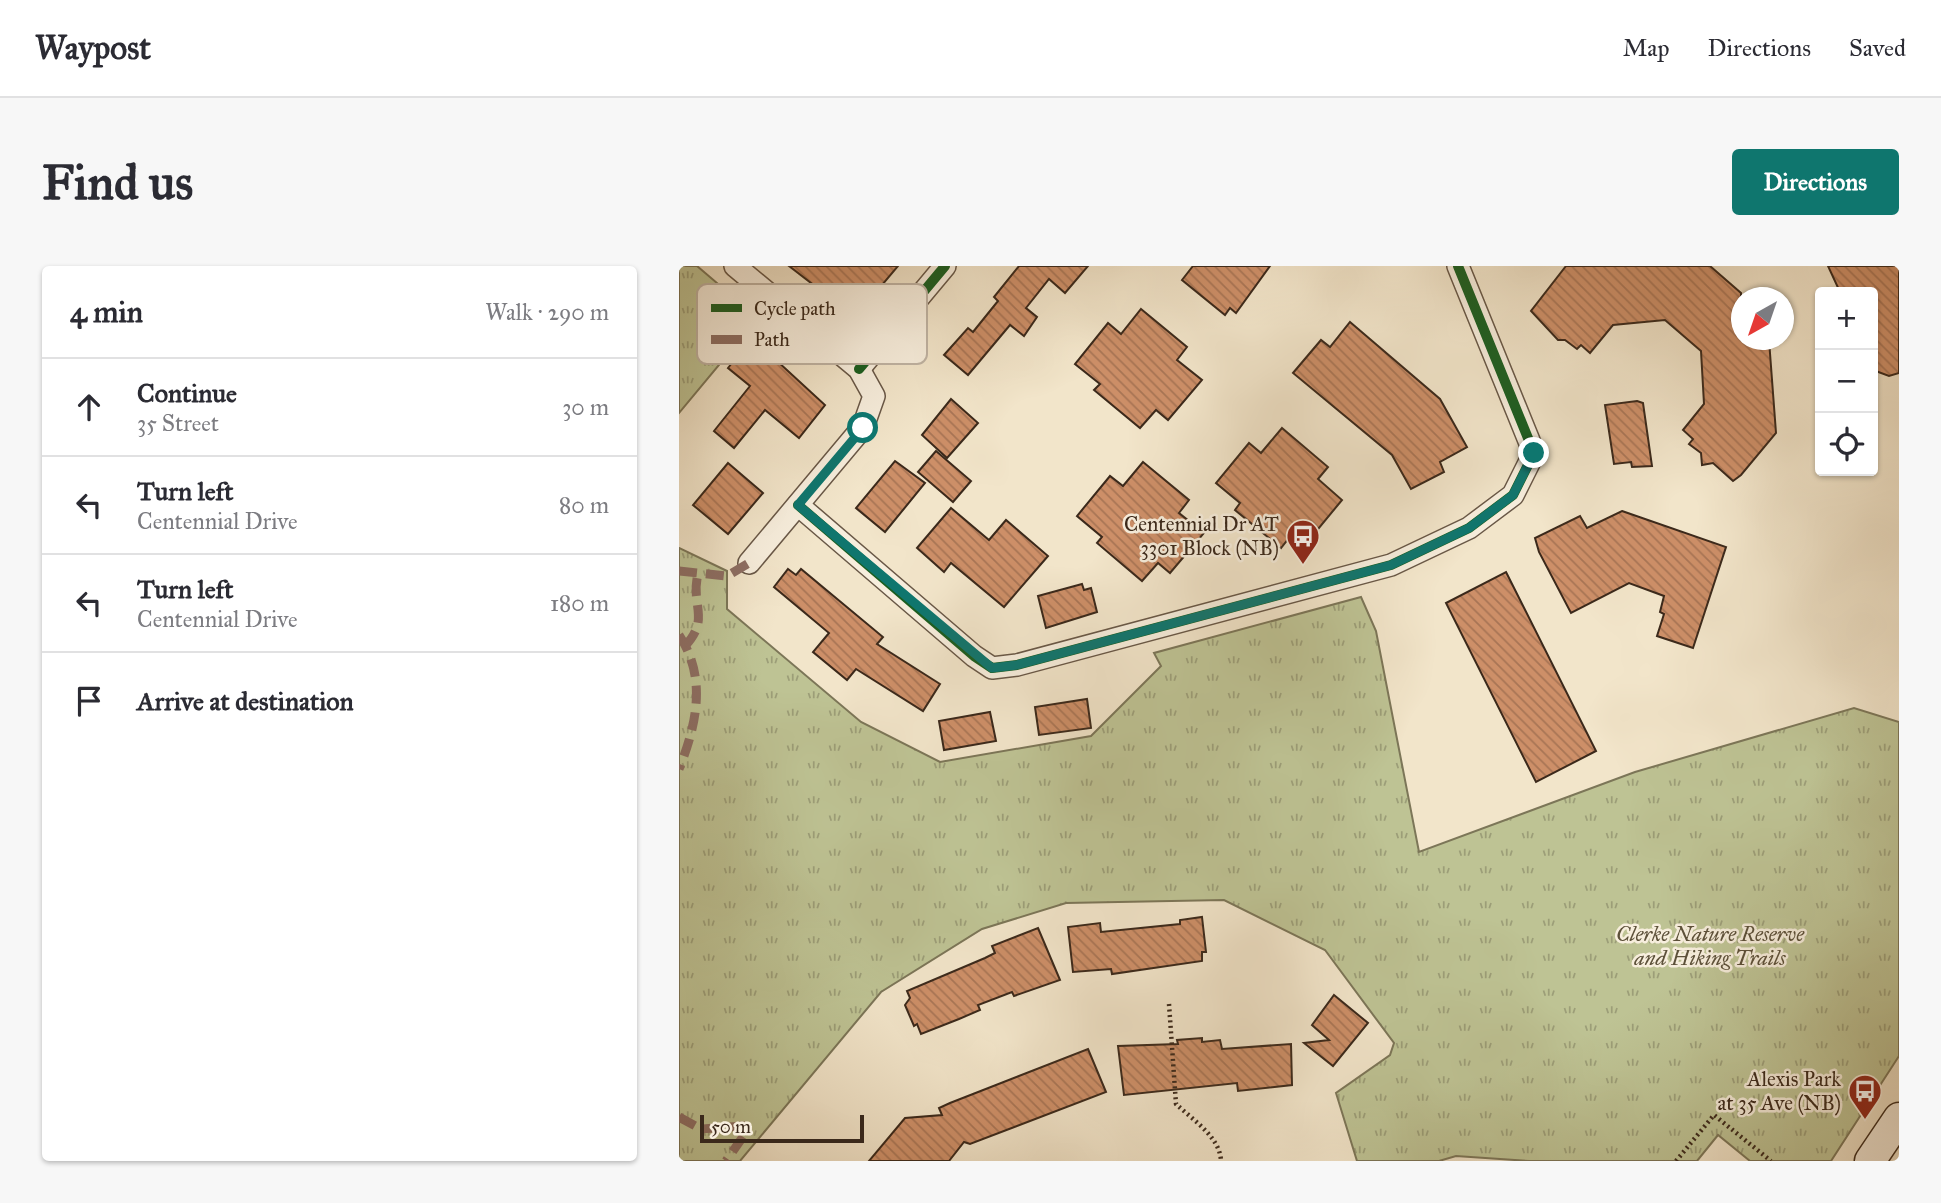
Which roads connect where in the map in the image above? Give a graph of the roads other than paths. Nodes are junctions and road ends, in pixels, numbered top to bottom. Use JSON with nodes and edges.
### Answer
{"nodes":[{"id":1,"x":735,"y":266,"type":"edge"},
{"id":2,"x":945,"y":266,"type":"edge"},
{"id":3,"x":1458,"y":266,"type":"edge"},
{"id":4,"x":757,"y":284,"type":"edge"},
{"id":5,"x":927,"y":288,"type":"edge"},
{"id":6,"x":853,"y":364,"type":"edge"},
{"id":7,"x":863,"y":364,"type":"edge"},
{"id":8,"x":859,"y":369,"type":"junction"},
{"id":9,"x":798,"y":505,"type":"junction"},
{"id":10,"x":749,"y":563,"type":"dead end"},
{"id":11,"x":1899,"y":1118,"type":"edge"},
{"id":12,"x":1874,"y":1159,"type":"edge"}],
"edges":[{"from":1,"to":4,"type":"street"},
{"from":2,"to":5,"type":"street"},
{"from":3,"to":9,"type":"street"},
{"from":6,"to":8,"type":"street"},
{"from":7,"to":8,"type":"street"},
{"from":8,"to":9,"type":"street"},
{"from":9,"to":10,"type":"street"},
{"from":11,"to":12,"type":"street"}]}
